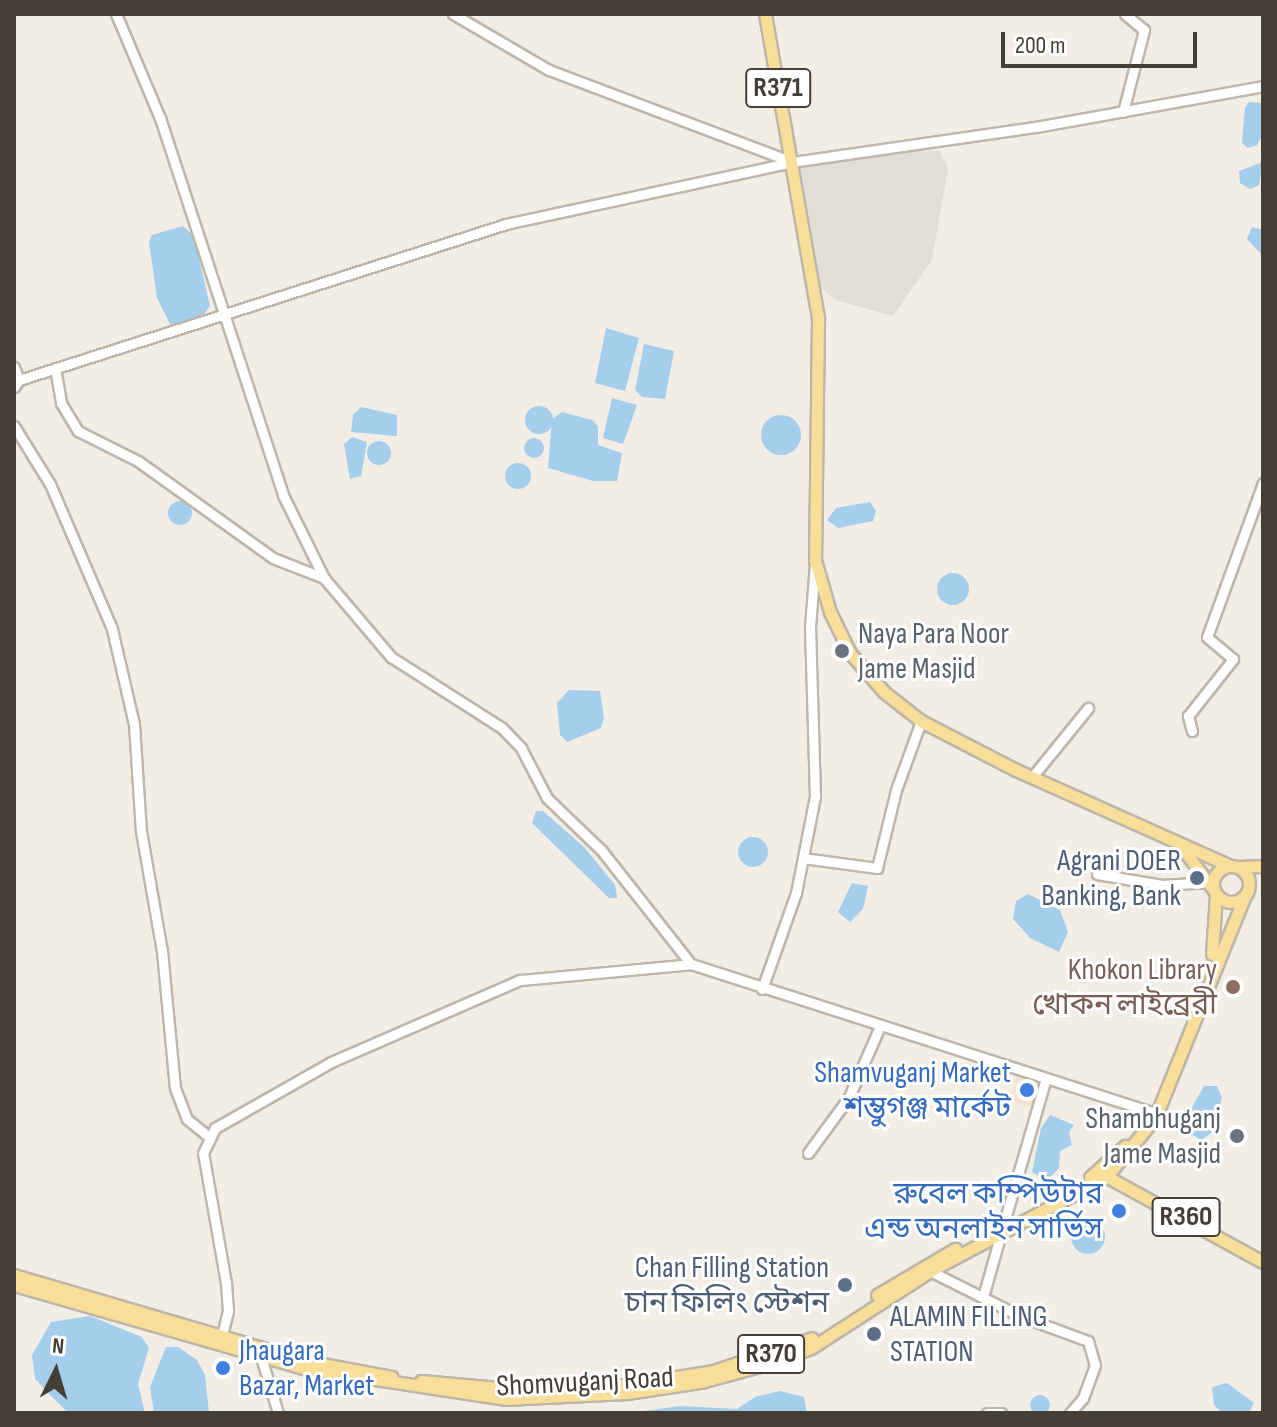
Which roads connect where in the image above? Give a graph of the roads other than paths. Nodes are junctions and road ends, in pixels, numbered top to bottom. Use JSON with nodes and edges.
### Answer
{"nodes":[{"id":1,"x":116,"y":14,"type":"edge"},
{"id":2,"x":453,"y":14,"type":"edge"},
{"id":3,"x":765,"y":14,"type":"edge"},
{"id":4,"x":1125,"y":14,"type":"edge"},
{"id":5,"x":1263,"y":86,"type":"edge"},
{"id":6,"x":1123,"y":112,"type":"junction"},
{"id":7,"x":792,"y":162,"type":"junction"},
{"id":8,"x":227,"y":312,"type":"junction"},
{"id":9,"x":14,"y":367,"type":"edge"},
{"id":10,"x":55,"y":368,"type":"junction"},
{"id":11,"x":16,"y":383,"type":"edge"},
{"id":12,"x":14,"y":426,"type":"edge"},
{"id":13,"x":1263,"y":483,"type":"edge"},
{"id":14,"x":815,"y":560,"type":"junction"},
{"id":15,"x":324,"y":578,"type":"junction"},
{"id":16,"x":1088,"y":708,"type":"dead end"},
{"id":17,"x":921,"y":721,"type":"junction"},
{"id":18,"x":1192,"y":731,"type":"dead end"},
{"id":19,"x":1032,"y":777,"type":"junction"},
{"id":20,"x":1173,"y":841,"type":"junction"},
{"id":21,"x":803,"y":858,"type":"junction"},
{"id":22,"x":1233,"y":866,"type":"junction"},
{"id":23,"x":1263,"y":866,"type":"edge"},
{"id":24,"x":1097,"y":874,"type":"dead end"},
{"id":25,"x":1263,"y":879,"type":"edge"},
{"id":26,"x":1213,"y":889,"type":"junction"},
{"id":27,"x":1246,"y":896,"type":"junction"},
{"id":28,"x":691,"y":964,"type":"junction"},
{"id":29,"x":762,"y":989,"type":"junction"},
{"id":30,"x":880,"y":1026,"type":"junction"},
{"id":31,"x":1046,"y":1078,"type":"junction"},
{"id":32,"x":1151,"y":1112,"type":"junction"},
{"id":33,"x":208,"y":1136,"type":"junction"},
{"id":34,"x":808,"y":1153,"type":"dead end"},
{"id":35,"x":1103,"y":1175,"type":"junction"},
{"id":36,"x":1002,"y":1229,"type":"junction"},
{"id":37,"x":1263,"y":1262,"type":"edge"},
{"id":38,"x":930,"y":1271,"type":"junction"},
{"id":39,"x":14,"y":1275,"type":"edge"},
{"id":40,"x":14,"y":1285,"type":"edge"},
{"id":41,"x":983,"y":1297,"type":"junction"},
{"id":42,"x":221,"y":1338,"type":"junction"},
{"id":43,"x":261,"y":1357,"type":"junction"},
{"id":44,"x":278,"y":1413,"type":"edge"},
{"id":45,"x":987,"y":1413,"type":"edge"},
{"id":46,"x":1001,"y":1413,"type":"edge"},
{"id":47,"x":1070,"y":1413,"type":"edge"}],
"edges":[{"from":1,"to":8,"type":"street"},
{"from":2,"to":7,"type":"street"},
{"from":3,"to":7,"type":"main road","number":"R371"},
{"from":4,"to":6,"type":"street"},
{"from":5,"to":6,"type":"street"},
{"from":6,"to":7,"type":"street"},
{"from":7,"to":8,"type":"street"},
{"from":7,"to":14,"type":"main road","number":"R371"},
{"from":8,"to":10,"type":"street"},
{"from":8,"to":15,"type":"street"},
{"from":9,"to":11,"type":"street"},
{"from":10,"to":11,"type":"street"},
{"from":10,"to":15,"type":"street"},
{"from":12,"to":33,"type":"street"},
{"from":13,"to":18,"type":"street"},
{"from":14,"to":17,"type":"main road","number":"R371"},
{"from":14,"to":21,"type":"street"},
{"from":15,"to":28,"type":"street"},
{"from":16,"to":19,"type":"street"},
{"from":17,"to":19,"type":"main road","number":"R371"},
{"from":17,"to":21,"type":"street"},
{"from":19,"to":20,"type":"main road","number":"R371"},
{"from":20,"to":22,"type":"main road","number":"R371"},
{"from":20,"to":26,"type":"main road","number":"R371"},
{"from":21,"to":29,"type":"street"},
{"from":22,"to":23,"type":"main road","number":"R371"},
{"from":22,"to":26,"type":"main road"},
{"from":22,"to":27,"type":"main road"},
{"from":24,"to":26,"type":"street"},
{"from":25,"to":27,"type":"main road","number":"R370"},
{"from":26,"to":27,"type":"main road"},
{"from":26,"to":32,"type":"main road","name":"Shomvuganj Road","number":"R370"},
{"from":27,"to":35,"type":"main road","name":"Shomvuganj Road","number":"R370"},
{"from":28,"to":29,"type":"street"},
{"from":28,"to":33,"type":"street"},
{"from":29,"to":30,"type":"street"},
{"from":30,"to":31,"type":"street"},
{"from":30,"to":34,"type":"street"},
{"from":31,"to":32,"type":"street"},
{"from":31,"to":36,"type":"street"},
{"from":32,"to":35,"type":"main road","name":"Shomvuganj Road","number":"R370"},
{"from":33,"to":42,"type":"street"},
{"from":35,"to":36,"type":"main road","name":"Shomvuganj Road","number":"R370"},
{"from":35,"to":37,"type":"main road","number":"R360"},
{"from":36,"to":38,"type":"main road","name":"Shomvuganj Road","number":"R370"},
{"from":36,"to":41,"type":"street"},
{"from":36,"to":42,"type":"main road","name":"Shomvuganj Road","number":"R370"},
{"from":38,"to":41,"type":"street"},
{"from":38,"to":43,"type":"main road","name":"Shomvuganj Road","number":"R370"},
{"from":39,"to":42,"type":"main road","name":"Shomvuganj Road","number":"R370"},
{"from":40,"to":42,"type":"main road","name":"Shomvuganj Road","number":"R370"},
{"from":41,"to":47,"type":"street"},
{"from":42,"to":43,"type":"main road","name":"Shomvuganj Road","number":"R370"},
{"from":43,"to":44,"type":"street"},
{"from":45,"to":46,"type":"street"}]}
